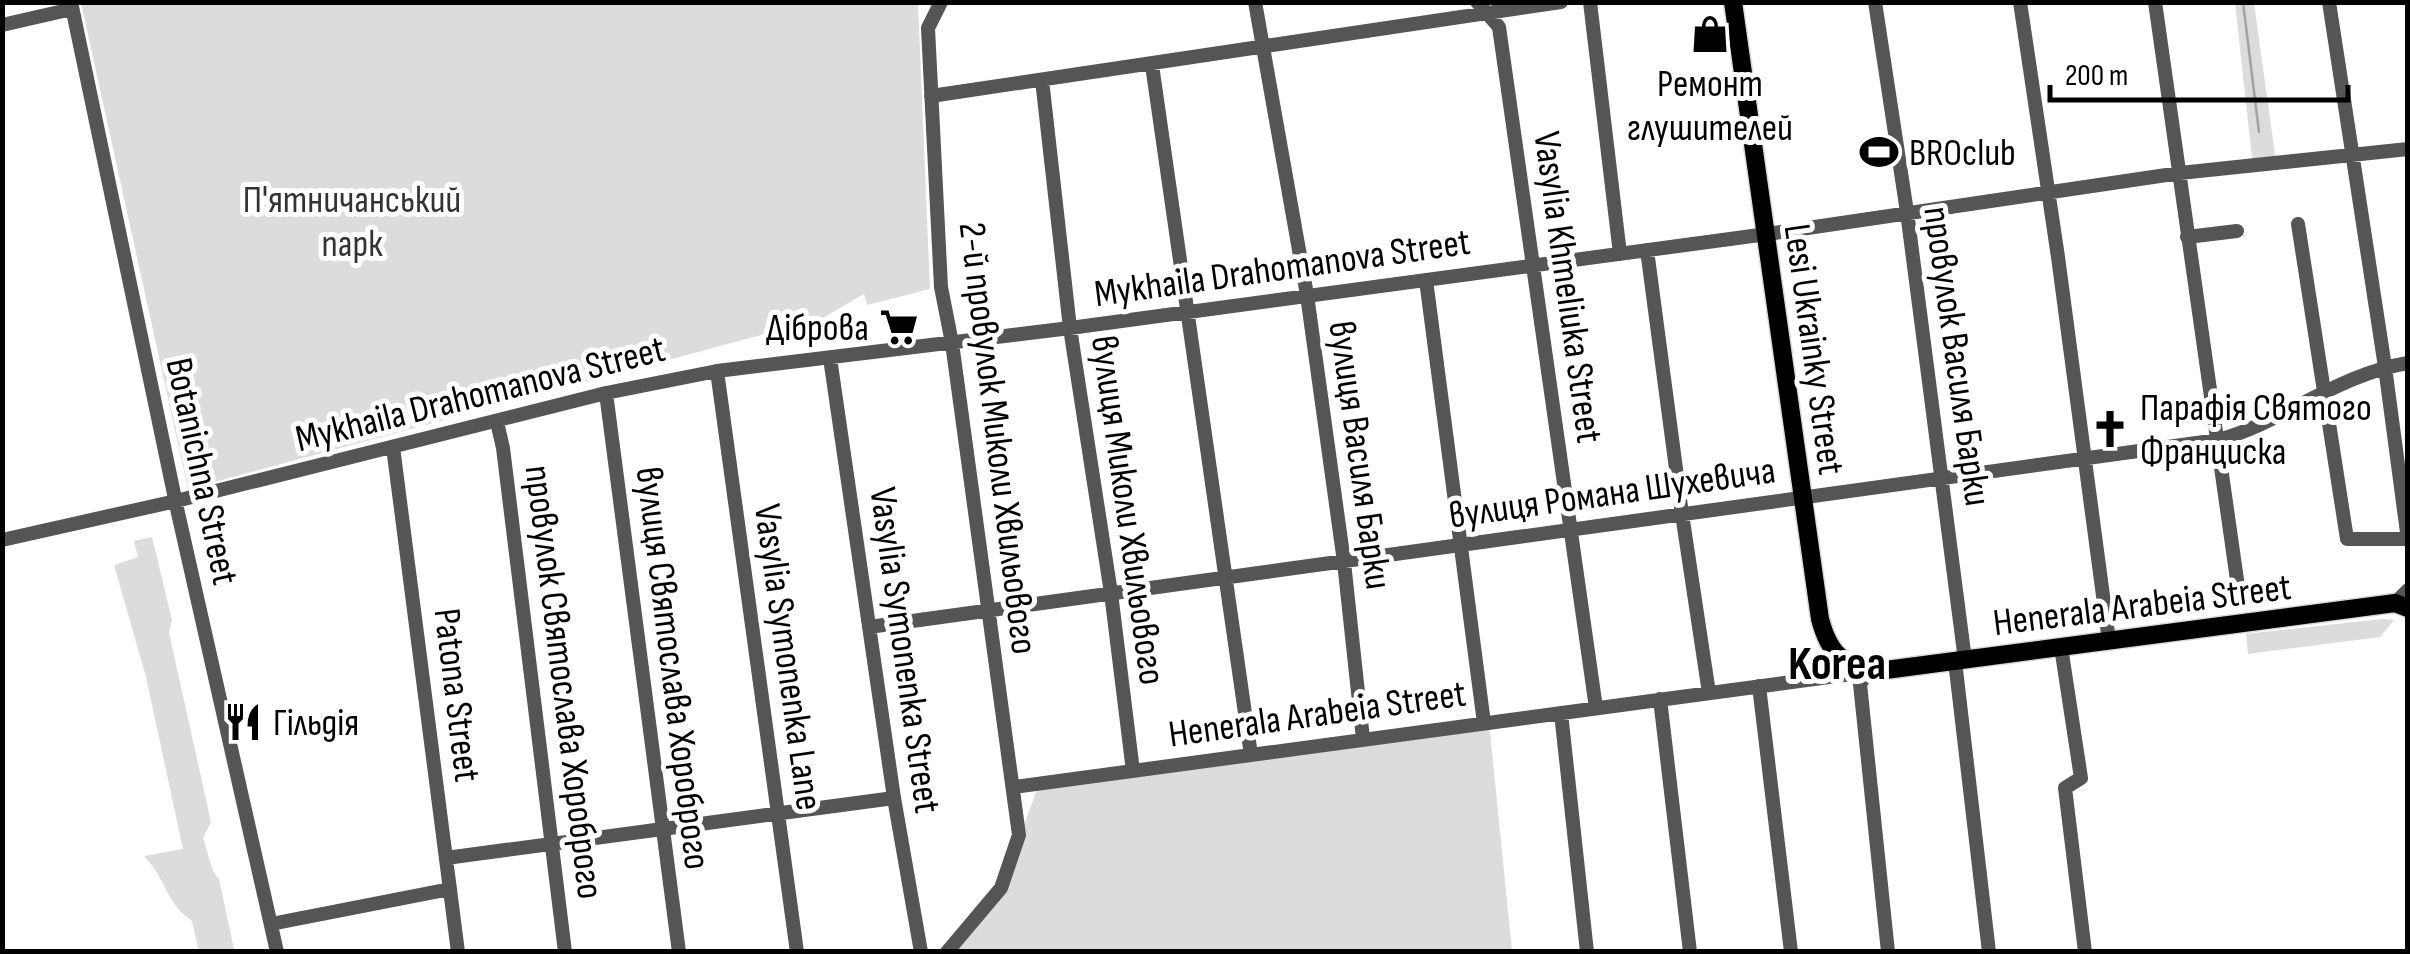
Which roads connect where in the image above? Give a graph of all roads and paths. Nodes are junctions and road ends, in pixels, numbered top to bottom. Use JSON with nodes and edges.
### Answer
{"nodes":[{"id":1,"x":941,"y":2,"type":"edge"},
{"id":2,"x":1256,"y":2,"type":"edge"},
{"id":3,"x":1477,"y":2,"type":"edge"},
{"id":4,"x":1561,"y":2,"type":"edge"},
{"id":5,"x":1590,"y":2,"type":"edge"},
{"id":6,"x":1734,"y":2,"type":"edge"},
{"id":7,"x":1875,"y":2,"type":"edge"},
{"id":8,"x":2020,"y":2,"type":"edge"},
{"id":9,"x":2155,"y":2,"type":"edge"},
{"id":10,"x":2329,"y":2,"type":"edge"},
{"id":11,"x":72,"y":6,"type":"edge"},
{"id":12,"x":1488,"y":16,"type":"junction"},
{"id":13,"x":2,"y":24,"type":"edge"},
{"id":14,"x":1263,"y":47,"type":"junction"},
{"id":15,"x":1152,"y":66,"type":"junction"},
{"id":16,"x":1042,"y":80,"type":"junction"},
{"id":17,"x":931,"y":96,"type":"junction"},
{"id":18,"x":2408,"y":149,"type":"edge"},
{"id":19,"x":2350,"y":154,"type":"junction"},
{"id":20,"x":2180,"y":173,"type":"junction"},
{"id":21,"x":2048,"y":192,"type":"junction"},
{"id":22,"x":1906,"y":212,"type":"junction"},
{"id":23,"x":2298,"y":224,"type":"dead end"},
{"id":24,"x":2238,"y":231,"type":"dead end"},
{"id":25,"x":1766,"y":234,"type":"junction"},
{"id":26,"x":2187,"y":237,"type":"junction"},
{"id":27,"x":1648,"y":250,"type":"junction"},
{"id":28,"x":1620,"y":254,"type":"junction"},
{"id":29,"x":1534,"y":265,"type":"junction"},
{"id":30,"x":1426,"y":280,"type":"junction"},
{"id":31,"x":1308,"y":296,"type":"junction"},
{"id":32,"x":1190,"y":311,"type":"junction"},
{"id":33,"x":1070,"y":328,"type":"junction"},
{"id":34,"x":952,"y":343,"type":"junction"},
{"id":35,"x":830,"y":358,"type":"junction"},
{"id":36,"x":2408,"y":364,"type":"edge"},
{"id":37,"x":2385,"y":367,"type":"junction"},
{"id":38,"x":717,"y":371,"type":"junction"},
{"id":39,"x":2323,"y":390,"type":"junction"},
{"id":40,"x":606,"y":393,"type":"junction"},
{"id":41,"x":496,"y":422,"type":"junction"},
{"id":42,"x":2218,"y":440,"type":"junction"},
{"id":43,"x":393,"y":447,"type":"junction"},
{"id":44,"x":2086,"y":458,"type":"junction"},
{"id":45,"x":1942,"y":477,"type":"junction"},
{"id":46,"x":1803,"y":498,"type":"junction"},
{"id":47,"x":176,"y":501,"type":"junction"},
{"id":48,"x":1682,"y":514,"type":"junction"},
{"id":49,"x":1571,"y":528,"type":"junction"},
{"id":50,"x":2,"y":540,"type":"edge"},
{"id":51,"x":2407,"y":540,"type":"edge"},
{"id":52,"x":1460,"y":544,"type":"junction"},
{"id":53,"x":1344,"y":562,"type":"junction"},
{"id":54,"x":1228,"y":577,"type":"junction"},
{"id":55,"x":1111,"y":593,"type":"junction"},
{"id":56,"x":2239,"y":594,"type":"dead end"},
{"id":57,"x":2404,"y":600,"type":"edge"},
{"id":58,"x":988,"y":610,"type":"junction"},
{"id":59,"x":1820,"y":618,"type":"junction"},
{"id":60,"x":870,"y":626,"type":"junction"},
{"id":61,"x":2109,"y":641,"type":"junction"},
{"id":62,"x":2061,"y":647,"type":"junction"},
{"id":63,"x":1960,"y":660,"type":"junction"},
{"id":64,"x":1869,"y":676,"type":"junction"},
{"id":65,"x":1822,"y":677,"type":"junction"},
{"id":66,"x":1759,"y":686,"type":"junction"},
{"id":67,"x":1709,"y":693,"type":"junction"},
{"id":68,"x":1660,"y":699,"type":"junction"},
{"id":69,"x":1596,"y":708,"type":"junction"},
{"id":70,"x":1561,"y":713,"type":"junction"},
{"id":71,"x":1484,"y":723,"type":"junction"},
{"id":72,"x":1363,"y":739,"type":"junction"},
{"id":73,"x":1251,"y":754,"type":"junction"},
{"id":74,"x":1133,"y":771,"type":"junction"},
{"id":75,"x":1014,"y":787,"type":"junction"},
{"id":76,"x":894,"y":798,"type":"junction"},
{"id":77,"x":777,"y":812,"type":"junction"},
{"id":78,"x":662,"y":829,"type":"junction"},
{"id":79,"x":552,"y":844,"type":"junction"},
{"id":80,"x":446,"y":858,"type":"junction"},
{"id":81,"x":450,"y":889,"type":"junction"},
{"id":82,"x":271,"y":924,"type":"junction"},
{"id":83,"x":278,"y":952,"type":"edge"},
{"id":84,"x":458,"y":952,"type":"edge"},
{"id":85,"x":565,"y":952,"type":"edge"},
{"id":86,"x":679,"y":952,"type":"edge"},
{"id":87,"x":797,"y":952,"type":"edge"},
{"id":88,"x":920,"y":952,"type":"edge"},
{"id":89,"x":947,"y":952,"type":"edge"},
{"id":90,"x":1587,"y":952,"type":"edge"},
{"id":91,"x":1690,"y":952,"type":"edge"},
{"id":92,"x":1791,"y":952,"type":"edge"},
{"id":93,"x":1888,"y":952,"type":"edge"},
{"id":94,"x":1988,"y":952,"type":"edge"},
{"id":95,"x":2085,"y":952,"type":"edge"}],
"edges":[{"from":1,"to":17,"type":"street","name":"2-й провулок Миколи Хвильового"},
{"from":2,"to":14,"type":"street","name":"вулиця Василя Барки"},
{"from":3,"to":12,"type":"street","name":"Vasylia Khmeliuka Street"},
{"from":4,"to":12,"type":"street"},
{"from":5,"to":28,"type":"street"},
{"from":6,"to":25,"type":"main road","name":"Lesi Ukrainky Street"},
{"from":7,"to":22,"type":"street","name":"провулок Василя Барки"},
{"from":8,"to":21,"type":"street"},
{"from":9,"to":20,"type":"street"},
{"from":10,"to":19,"type":"street"},
{"from":11,"to":13,"type":"street"},
{"from":11,"to":47,"type":"street","name":"Botanichna Street"},
{"from":12,"to":14,"type":"street"},
{"from":12,"to":29,"type":"street","name":"Vasylia Khmeliuka Street"},
{"from":14,"to":15,"type":"street"},
{"from":14,"to":31,"type":"street","name":"вулиця Василя Барки"},
{"from":15,"to":16,"type":"street"},
{"from":15,"to":32,"type":"street"},
{"from":16,"to":17,"type":"street"},
{"from":16,"to":33,"type":"street","name":"вулиця Миколи Хвильового"},
{"from":17,"to":34,"type":"street","name":"2-й провулок Миколи Хвильового"},
{"from":18,"to":19,"type":"street","name":"Mykhaila Drahomanova Street"},
{"from":19,"to":20,"type":"street","name":"Mykhaila Drahomanova Street"},
{"from":19,"to":37,"type":"street"},
{"from":20,"to":21,"type":"street","name":"Mykhaila Drahomanova Street"},
{"from":20,"to":26,"type":"street"},
{"from":21,"to":22,"type":"street","name":"Mykhaila Drahomanova Street"},
{"from":21,"to":44,"type":"street"},
{"from":22,"to":25,"type":"street","name":"Mykhaila Drahomanova Street"},
{"from":22,"to":45,"type":"street","name":"провулок Василя Барки"},
{"from":23,"to":39,"type":"street"},
{"from":24,"to":26,"type":"street"},
{"from":25,"to":27,"type":"street","name":"Mykhaila Drahomanova Street"},
{"from":25,"to":46,"type":"main road","name":"Lesi Ukrainky Street"},
{"from":26,"to":42,"type":"street"},
{"from":27,"to":28,"type":"street","name":"Mykhaila Drahomanova Street"},
{"from":27,"to":48,"type":"street"},
{"from":28,"to":29,"type":"street","name":"Mykhaila Drahomanova Street"},
{"from":29,"to":30,"type":"street","name":"Mykhaila Drahomanova Street"},
{"from":29,"to":49,"type":"street","name":"Vasylia Khmeliuka Street"},
{"from":30,"to":31,"type":"street","name":"Mykhaila Drahomanova Street"},
{"from":30,"to":52,"type":"street"},
{"from":31,"to":32,"type":"street","name":"Mykhaila Drahomanova Street"},
{"from":31,"to":53,"type":"street","name":"вулиця Василя Барки"},
{"from":32,"to":33,"type":"street","name":"Mykhaila Drahomanova Street"},
{"from":32,"to":54,"type":"street"},
{"from":33,"to":34,"type":"street","name":"Mykhaila Drahomanova Street"},
{"from":33,"to":55,"type":"street","name":"вулиця Миколи Хвильового"},
{"from":34,"to":35,"type":"street","name":"Mykhaila Drahomanova Street"},
{"from":34,"to":58,"type":"street","name":"2-й провулок Миколи Хвильового"},
{"from":35,"to":38,"type":"street","name":"Mykhaila Drahomanova Street"},
{"from":35,"to":60,"type":"street","name":"Vasylia Symonenka Street"},
{"from":36,"to":37,"type":"street","name":"вулиця Романа Шухевича"},
{"from":37,"to":39,"type":"street","name":"вулиця Романа Шухевича"},
{"from":37,"to":51,"type":"street"},
{"from":38,"to":40,"type":"street","name":"Mykhaila Drahomanova Street"},
{"from":38,"to":77,"type":"street","name":"Vasylia Symonenka Lane"},
{"from":39,"to":42,"type":"street","name":"вулиця Романа Шухевича"},
{"from":39,"to":51,"type":"street"},
{"from":40,"to":41,"type":"street","name":"Mykhaila Drahomanova Street"},
{"from":40,"to":78,"type":"street","name":"вулиця Святослава Хороброго"},
{"from":41,"to":43,"type":"street","name":"Mykhaila Drahomanova Street"},
{"from":41,"to":79,"type":"street","name":"провулок Святослава Хороброго"},
{"from":42,"to":44,"type":"street","name":"вулиця Романа Шухевича"},
{"from":42,"to":56,"type":"street"},
{"from":43,"to":47,"type":"street","name":"Mykhaila Drahomanova Street"},
{"from":43,"to":80,"type":"street","name":"Patona Street"},
{"from":44,"to":45,"type":"street","name":"вулиця Романа Шухевича"},
{"from":44,"to":61,"type":"street"},
{"from":45,"to":46,"type":"street","name":"вулиця Романа Шухевича"},
{"from":45,"to":63,"type":"street","name":"провулок Василя Барки"},
{"from":46,"to":48,"type":"street","name":"вулиця Романа Шухевича"},
{"from":46,"to":59,"type":"main road","name":"Lesi Ukrainky Street"},
{"from":47,"to":50,"type":"street","name":"Mykhaila Drahomanova Street"},
{"from":47,"to":82,"type":"street","name":"Botanichna Street"},
{"from":48,"to":49,"type":"street","name":"вулиця Романа Шухевича"},
{"from":48,"to":67,"type":"street"},
{"from":49,"to":52,"type":"street","name":"вулиця Романа Шухевича"},
{"from":49,"to":69,"type":"street","name":"Vasylia Khmeliuka Street"},
{"from":52,"to":53,"type":"street","name":"вулиця Романа Шухевича"},
{"from":52,"to":71,"type":"street"},
{"from":53,"to":54,"type":"street","name":"вулиця Романа Шухевича"},
{"from":53,"to":72,"type":"street","name":"вулиця Василя Барки"},
{"from":54,"to":55,"type":"street","name":"вулиця Романа Шухевича"},
{"from":54,"to":73,"type":"street"},
{"from":55,"to":58,"type":"street","name":"вулиця Романа Шухевича"},
{"from":55,"to":74,"type":"street","name":"вулиця Миколи Хвильового"},
{"from":57,"to":61,"type":"main road","name":"Henerala Arabeia Street"},
{"from":58,"to":60,"type":"street","name":"вулиця Романа Шухевича"},
{"from":58,"to":75,"type":"street","name":"2-й провулок Миколи Хвильового"},
{"from":59,"to":64,"type":"main road","name":"Lesi Ukrainky Street"},
{"from":59,"to":65,"type":"street"},
{"from":60,"to":76,"type":"street","name":"Vasylia Symonenka Street"},
{"from":61,"to":62,"type":"main road","name":"Henerala Arabeia Street"},
{"from":62,"to":63,"type":"main road","name":"Henerala Arabeia Street"},
{"from":62,"to":95,"type":"street"},
{"from":63,"to":64,"type":"main road","name":"Henerala Arabeia Street"},
{"from":63,"to":94,"type":"street","name":"провулок Василя Барки"},
{"from":64,"to":65,"type":"street","name":"Henerala Arabeia Street"},
{"from":64,"to":93,"type":"street"},
{"from":65,"to":66,"type":"street","name":"Henerala Arabeia Street"},
{"from":66,"to":67,"type":"street","name":"Henerala Arabeia Street"},
{"from":66,"to":92,"type":"street"},
{"from":67,"to":68,"type":"street","name":"Henerala Arabeia Street"},
{"from":68,"to":69,"type":"street","name":"Henerala Arabeia Street"},
{"from":68,"to":91,"type":"street"},
{"from":69,"to":70,"type":"street","name":"Henerala Arabeia Street"},
{"from":70,"to":71,"type":"street","name":"Henerala Arabeia Street"},
{"from":70,"to":90,"type":"street"},
{"from":71,"to":72,"type":"street","name":"Henerala Arabeia Street"},
{"from":72,"to":73,"type":"street","name":"Henerala Arabeia Street"},
{"from":73,"to":74,"type":"street","name":"Henerala Arabeia Street"},
{"from":74,"to":75,"type":"street","name":"Henerala Arabeia Street"},
{"from":75,"to":89,"type":"street"},
{"from":76,"to":77,"type":"street"},
{"from":76,"to":88,"type":"street","name":"Vasylia Symonenka Street"},
{"from":77,"to":78,"type":"street"},
{"from":77,"to":87,"type":"street","name":"Vasylia Symonenka Lane"},
{"from":78,"to":79,"type":"street"},
{"from":78,"to":86,"type":"street","name":"вулиця Святослава Хороброго"},
{"from":79,"to":80,"type":"street"},
{"from":79,"to":85,"type":"street","name":"провулок Святослава Хороброго"},
{"from":80,"to":81,"type":"street","name":"Patona Street"},
{"from":81,"to":82,"type":"street"},
{"from":81,"to":84,"type":"street","name":"Patona Street"},
{"from":82,"to":83,"type":"street","name":"Botanichna Street"}]}
